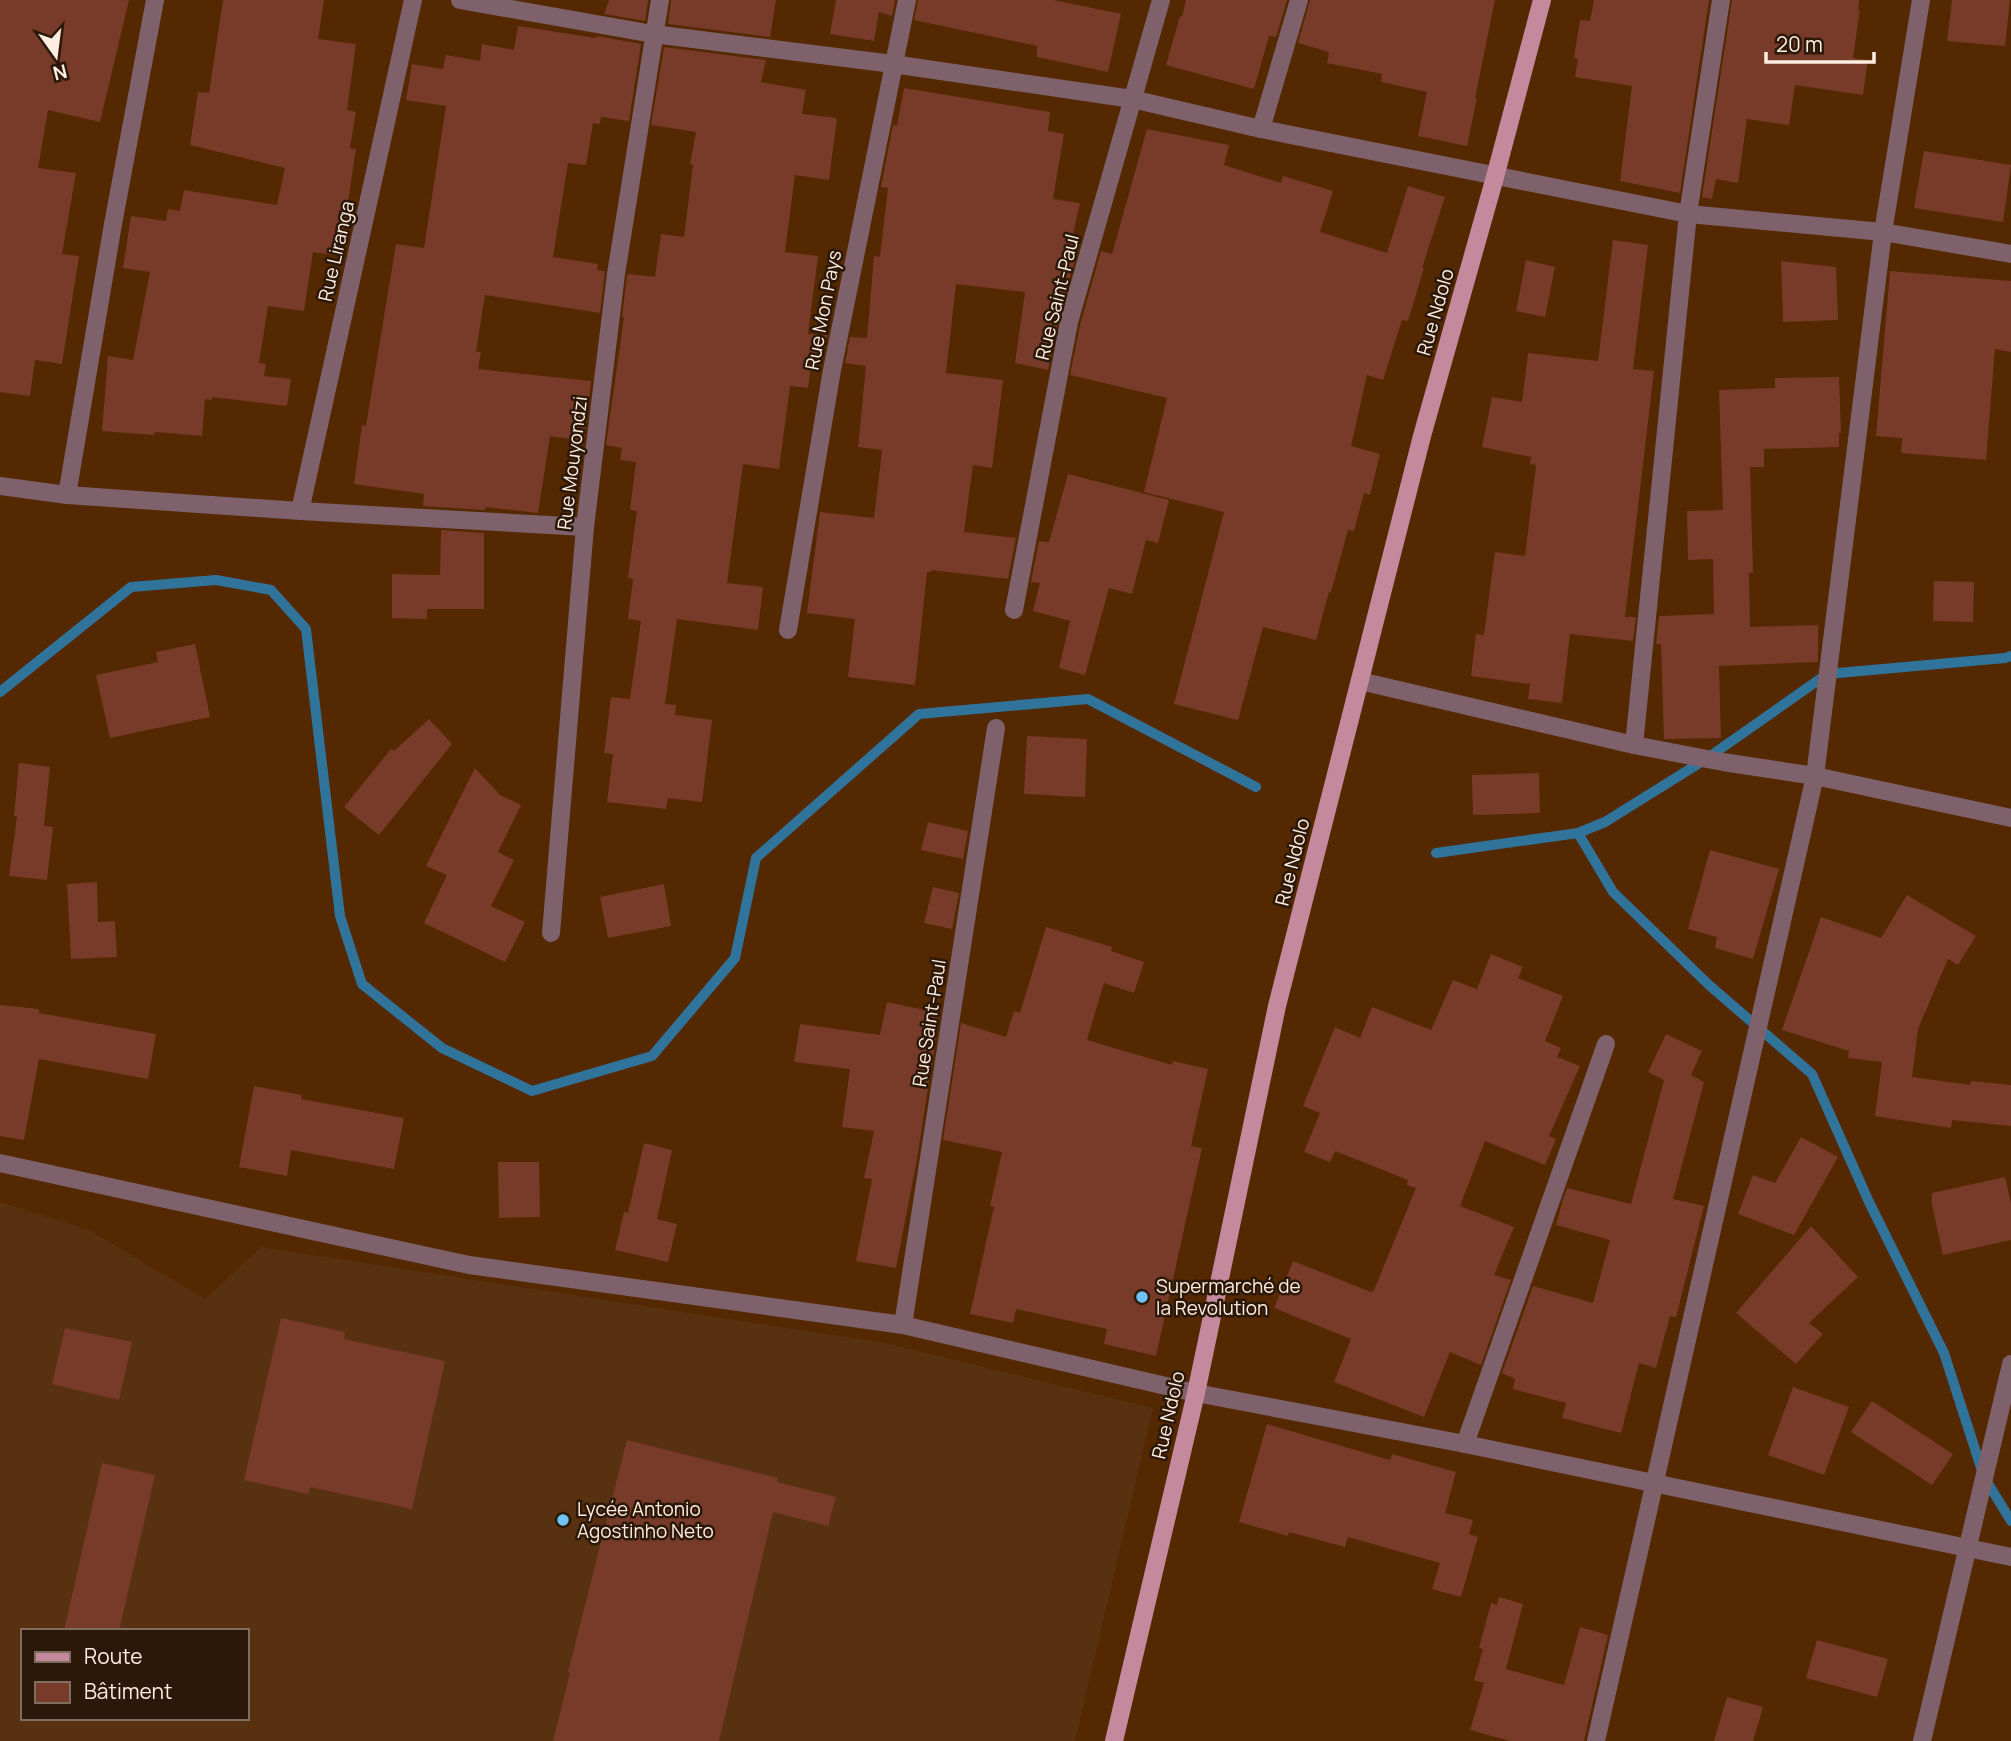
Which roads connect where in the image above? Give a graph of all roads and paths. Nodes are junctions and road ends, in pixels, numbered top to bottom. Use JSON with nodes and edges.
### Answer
{"nodes":[{"id":1,"x":155,"y":0,"type":"edge"},
{"id":2,"x":413,"y":0,"type":"edge"},
{"id":3,"x":460,"y":0,"type":"edge"},
{"id":4,"x":660,"y":0,"type":"edge"},
{"id":5,"x":907,"y":0,"type":"edge"},
{"id":6,"x":1161,"y":0,"type":"edge"},
{"id":7,"x":1299,"y":0,"type":"edge"},
{"id":8,"x":1542,"y":0,"type":"edge"},
{"id":9,"x":1721,"y":0,"type":"edge"},
{"id":10,"x":1921,"y":0,"type":"edge"},
{"id":11,"x":653,"y":34,"type":"junction"},
{"id":12,"x":893,"y":64,"type":"junction"},
{"id":13,"x":1132,"y":99,"type":"junction"},
{"id":14,"x":1261,"y":129,"type":"junction"},
{"id":15,"x":1495,"y":177,"type":"junction"},
{"id":16,"x":1688,"y":214,"type":"junction"},
{"id":17,"x":1883,"y":232,"type":"junction"},
{"id":18,"x":2011,"y":254,"type":"edge"},
{"id":19,"x":0,"y":486,"type":"edge"},
{"id":20,"x":67,"y":495,"type":"junction"},
{"id":21,"x":300,"y":511,"type":"junction"},
{"id":22,"x":585,"y":527,"type":"junction"},
{"id":23,"x":1014,"y":610,"type":"dead end"},
{"id":24,"x":789,"y":630,"type":"dead end"},
{"id":25,"x":1360,"y":681,"type":"junction"},
{"id":26,"x":996,"y":728,"type":"dead end"},
{"id":27,"x":1634,"y":745,"type":"junction"},
{"id":28,"x":1815,"y":776,"type":"junction"},
{"id":29,"x":2011,"y":818,"type":"edge"},
{"id":30,"x":551,"y":933,"type":"dead end"},
{"id":31,"x":1606,"y":1044,"type":"dead end"},
{"id":32,"x":0,"y":1163,"type":"edge"},
{"id":33,"x":903,"y":1325,"type":"junction"},
{"id":34,"x":2011,"y":1364,"type":"edge"},
{"id":35,"x":1196,"y":1393,"type":"junction"},
{"id":36,"x":1465,"y":1444,"type":"junction"},
{"id":37,"x":1654,"y":1484,"type":"junction"},
{"id":38,"x":1967,"y":1548,"type":"junction"},
{"id":39,"x":2011,"y":1557,"type":"edge"},
{"id":40,"x":1114,"y":1741,"type":"edge"},
{"id":41,"x":1596,"y":1741,"type":"edge"},
{"id":42,"x":1922,"y":1741,"type":"edge"}],
"edges":[{"from":1,"to":20,"type":"street"},
{"from":2,"to":21,"type":"street","name":"Rue Liranga"},
{"from":3,"to":11,"type":"street"},
{"from":4,"to":11,"type":"street","name":"Rue Mouyondzi"},
{"from":5,"to":12,"type":"street","name":"Rue Mon Pays"},
{"from":6,"to":13,"type":"street","name":"Rue Saint-Paul"},
{"from":7,"to":14,"type":"street"},
{"from":8,"to":15,"type":"main road","name":"Rue Ndolo"},
{"from":9,"to":16,"type":"street"},
{"from":10,"to":17,"type":"street"},
{"from":11,"to":12,"type":"street"},
{"from":11,"to":22,"type":"street","name":"Rue Mouyondzi"},
{"from":12,"to":13,"type":"street"},
{"from":12,"to":24,"type":"street","name":"Rue Mon Pays"},
{"from":13,"to":14,"type":"street"},
{"from":13,"to":23,"type":"street","name":"Rue Saint-Paul"},
{"from":14,"to":15,"type":"street"},
{"from":15,"to":16,"type":"street"},
{"from":15,"to":25,"type":"main road","name":"Rue Ndolo"},
{"from":16,"to":17,"type":"street"},
{"from":16,"to":27,"type":"street"},
{"from":17,"to":18,"type":"street"},
{"from":17,"to":28,"type":"street"},
{"from":19,"to":20,"type":"street"},
{"from":20,"to":21,"type":"street"},
{"from":21,"to":22,"type":"street"},
{"from":22,"to":30,"type":"street","name":"Rue Mouyondzi"},
{"from":25,"to":27,"type":"street"},
{"from":25,"to":35,"type":"main road","name":"Rue Ndolo"},
{"from":26,"to":33,"type":"street","name":"Rue Saint-Paul"},
{"from":27,"to":28,"type":"street"},
{"from":28,"to":29,"type":"street"},
{"from":28,"to":37,"type":"street"},
{"from":31,"to":36,"type":"street"},
{"from":32,"to":33,"type":"street"},
{"from":33,"to":35,"type":"street"},
{"from":34,"to":38,"type":"street"},
{"from":35,"to":36,"type":"street"},
{"from":35,"to":40,"type":"main road","name":"Rue Ndolo"},
{"from":36,"to":37,"type":"street"},
{"from":37,"to":38,"type":"street"},
{"from":37,"to":41,"type":"street"},
{"from":38,"to":39,"type":"street"},
{"from":38,"to":42,"type":"street"}]}
